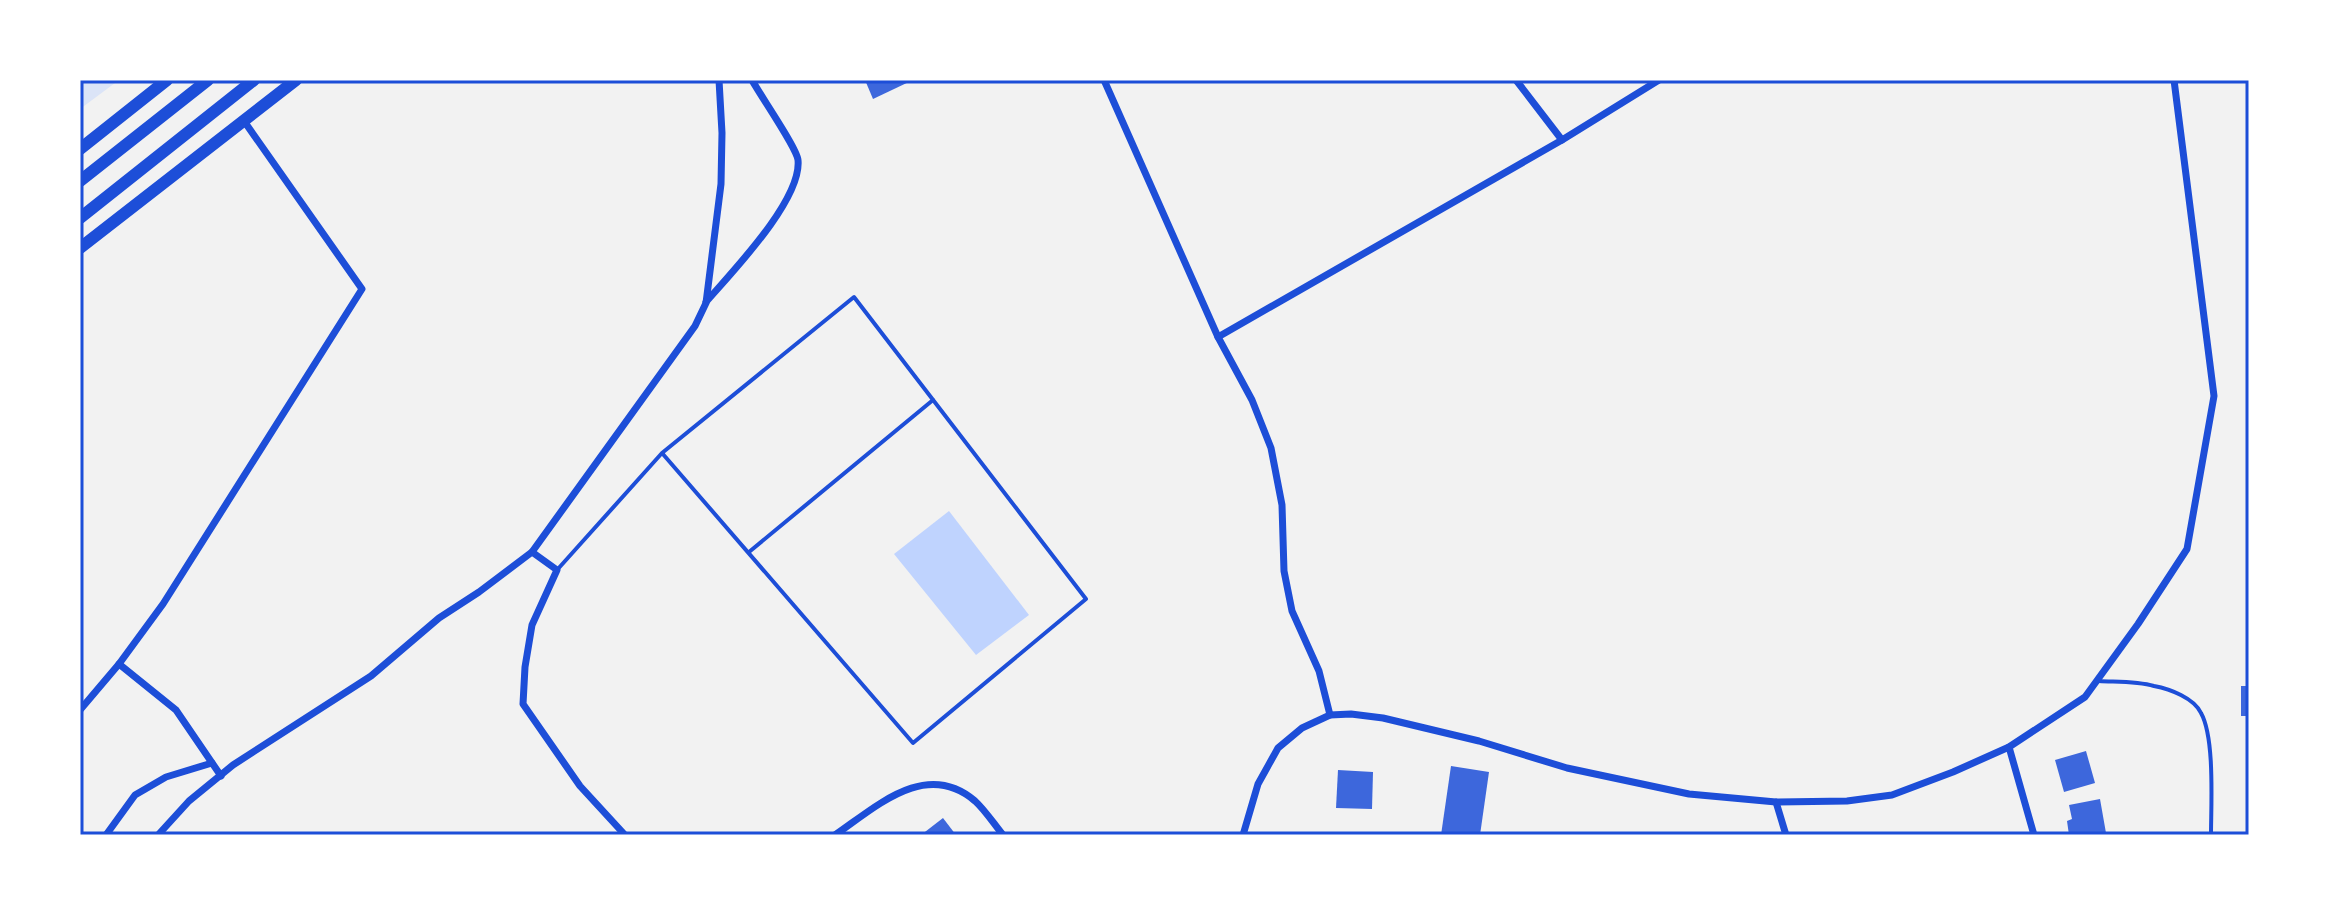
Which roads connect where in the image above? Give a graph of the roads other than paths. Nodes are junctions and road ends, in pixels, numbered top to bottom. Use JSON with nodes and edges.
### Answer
{"nodes":[{"id":1,"x":167,"y":80,"type":"edge"},
{"id":2,"x":208,"y":80,"type":"edge"},
{"id":3,"x":254,"y":80,"type":"edge"},
{"id":4,"x":296,"y":80,"type":"edge"},
{"id":5,"x":719,"y":80,"type":"edge"},
{"id":6,"x":752,"y":80,"type":"edge"},
{"id":7,"x":1104,"y":80,"type":"edge"},
{"id":8,"x":1516,"y":80,"type":"edge"},
{"id":9,"x":1659,"y":80,"type":"edge"},
{"id":10,"x":2174,"y":80,"type":"edge"},
{"id":11,"x":244,"y":121,"type":"junction"},
{"id":12,"x":1562,"y":140,"type":"junction"},
{"id":13,"x":80,"y":149,"type":"edge"},
{"id":14,"x":80,"y":181,"type":"edge"},
{"id":15,"x":80,"y":218,"type":"edge"},
{"id":16,"x":80,"y":248,"type":"edge"},
{"id":17,"x":706,"y":303,"type":"junction"},
{"id":18,"x":1218,"y":337,"type":"junction"},
{"id":19,"x":933,"y":400,"type":"junction"},
{"id":20,"x":662,"y":453,"type":"junction"},
{"id":21,"x":532,"y":552,"type":"junction"},
{"id":22,"x":749,"y":552,"type":"junction"},
{"id":23,"x":557,"y":570,"type":"junction"},
{"id":24,"x":119,"y":664,"type":"junction"},
{"id":25,"x":2097,"y":680,"type":"junction"},
{"id":26,"x":80,"y":710,"type":"edge"},
{"id":27,"x":1330,"y":715,"type":"junction"},
{"id":28,"x":2009,"y":747,"type":"junction"},
{"id":29,"x":212,"y":763,"type":"junction"},
{"id":30,"x":221,"y":776,"type":"junction"},
{"id":31,"x":1776,"y":802,"type":"junction"},
{"id":32,"x":106,"y":835,"type":"edge"},
{"id":33,"x":158,"y":835,"type":"edge"},
{"id":34,"x":625,"y":835,"type":"edge"},
{"id":35,"x":835,"y":835,"type":"edge"},
{"id":36,"x":1003,"y":835,"type":"edge"},
{"id":37,"x":1243,"y":835,"type":"edge"},
{"id":38,"x":1786,"y":835,"type":"edge"},
{"id":39,"x":2034,"y":835,"type":"edge"},
{"id":40,"x":2211,"y":835,"type":"edge"}],
"edges":[{"from":1,"to":13,"type":"highway"},
{"from":2,"to":14,"type":"highway"},
{"from":3,"to":15,"type":"highway"},
{"from":4,"to":11,"type":"highway"},
{"from":5,"to":17,"type":"street"},
{"from":6,"to":17,"type":"street"},
{"from":7,"to":18,"type":"street"},
{"from":8,"to":12,"type":"street"},
{"from":9,"to":12,"type":"street"},
{"from":10,"to":25,"type":"street"},
{"from":11,"to":16,"type":"highway"},
{"from":11,"to":24,"type":"street"},
{"from":12,"to":18,"type":"street"},
{"from":17,"to":21,"type":"street"},
{"from":18,"to":27,"type":"street"},
{"from":19,"to":20,"type":"lane"},
{"from":19,"to":22,"type":"lane"},
{"from":19,"to":22,"type":"lane"},
{"from":20,"to":22,"type":"lane"},
{"from":20,"to":23,"type":"lane"},
{"from":21,"to":23,"type":"street"},
{"from":21,"to":30,"type":"street"},
{"from":23,"to":34,"type":"street"},
{"from":24,"to":26,"type":"street"},
{"from":24,"to":29,"type":"street"},
{"from":25,"to":28,"type":"street"},
{"from":25,"to":40,"type":"lane"},
{"from":27,"to":31,"type":"street"},
{"from":27,"to":37,"type":"street"},
{"from":28,"to":31,"type":"street"},
{"from":28,"to":39,"type":"street"},
{"from":29,"to":30,"type":"street"},
{"from":29,"to":32,"type":"street"},
{"from":30,"to":33,"type":"street"},
{"from":31,"to":38,"type":"street"},
{"from":35,"to":36,"type":"street"}]}
